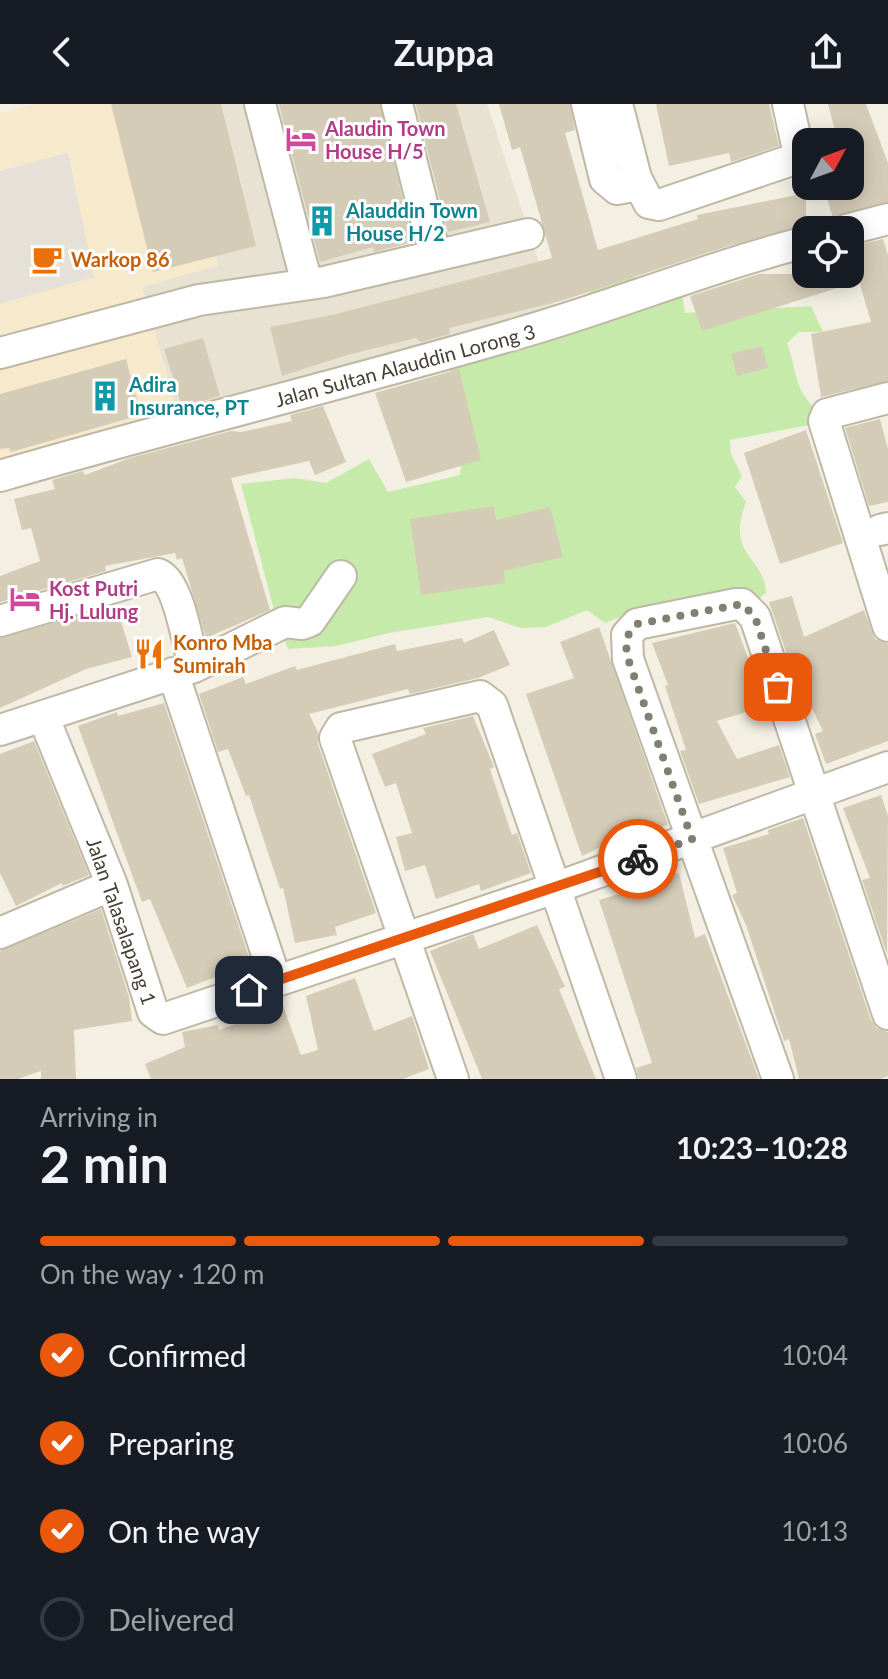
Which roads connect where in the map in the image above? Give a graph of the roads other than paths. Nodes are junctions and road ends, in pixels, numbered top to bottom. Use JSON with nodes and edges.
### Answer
{"nodes":[{"id":1,"x":260,"y":104,"type":"edge"},
{"id":2,"x":397,"y":104,"type":"edge"},
{"id":3,"x":587,"y":104,"type":"edge"},
{"id":4,"x":617,"y":104,"type":"edge"},
{"id":5,"x":788,"y":104,"type":"edge"},
{"id":6,"x":639,"y":185,"type":"junction"},
{"id":7,"x":888,"y":219,"type":"edge"},
{"id":8,"x":864,"y":225,"type":"edge"},
{"id":9,"x":528,"y":234,"type":"dead end"},
{"id":10,"x":792,"y":246,"type":"edge"},
{"id":11,"x":435,"y":255,"type":"junction"},
{"id":12,"x":307,"y":284,"type":"junction"},
{"id":13,"x":0,"y":353,"type":"edge"},
{"id":14,"x":888,"y":398,"type":"edge"},
{"id":15,"x":0,"y":476,"type":"edge"},
{"id":16,"x":341,"y":576,"type":"dead end"},
{"id":17,"x":0,"y":621,"type":"edge"},
{"id":18,"x":888,"y":626,"type":"edge"},
{"id":19,"x":184,"y":670,"type":"junction"},
{"id":20,"x":43,"y":716,"type":"junction"},
{"id":21,"x":0,"y":730,"type":"edge"},
{"id":22,"x":888,"y":767,"type":"edge"},
{"id":23,"x":814,"y":793,"type":"junction"},
{"id":24,"x":692,"y":839,"type":"junction"},
{"id":25,"x":112,"y":885,"type":"junction"},
{"id":26,"x":555,"y":888,"type":"junction"},
{"id":27,"x":0,"y":933,"type":"edge"},
{"id":28,"x":404,"y":936,"type":"junction"},
{"id":29,"x":276,"y":981,"type":"junction"},
{"id":30,"x":888,"y":1014,"type":"edge"},
{"id":31,"x":447,"y":1077,"type":"edge"},
{"id":32,"x":621,"y":1079,"type":"edge"},
{"id":33,"x":778,"y":1079,"type":"edge"}],
"edges":[{"from":1,"to":12,"type":"street"},
{"from":2,"to":11,"type":"street"},
{"from":3,"to":6,"type":"street"},
{"from":4,"to":6,"type":"street"},
{"from":5,"to":6,"type":"street"},
{"from":7,"to":8,"type":"street"},
{"from":9,"to":11,"type":"street"},
{"from":10,"to":15,"type":"street","name":"Jalan Sultan Alauddin Lorong 3"},
{"from":11,"to":12,"type":"street"},
{"from":12,"to":13,"type":"street"},
{"from":14,"to":18,"type":"street"},
{"from":16,"to":19,"type":"street"},
{"from":17,"to":19,"type":"street"},
{"from":19,"to":20,"type":"street"},
{"from":19,"to":29,"type":"street"},
{"from":20,"to":21,"type":"street"},
{"from":20,"to":25,"type":"street","name":"Jalan Talasalapang 1"},
{"from":22,"to":23,"type":"street","name":"Jalan Talasalapang 1"},
{"from":23,"to":24,"type":"street","name":"Jalan Talasalapang 1"},
{"from":23,"to":24,"type":"street"},
{"from":23,"to":30,"type":"street"},
{"from":24,"to":26,"type":"street","name":"Jalan Talasalapang 1"},
{"from":24,"to":33,"type":"street"},
{"from":25,"to":27,"type":"street"},
{"from":25,"to":29,"type":"street","name":"Jalan Talasalapang 1"},
{"from":26,"to":28,"type":"street","name":"Jalan Talasalapang 1"},
{"from":26,"to":28,"type":"street"},
{"from":26,"to":32,"type":"street"},
{"from":28,"to":29,"type":"street","name":"Jalan Talasalapang 1"},
{"from":28,"to":31,"type":"street"}]}
